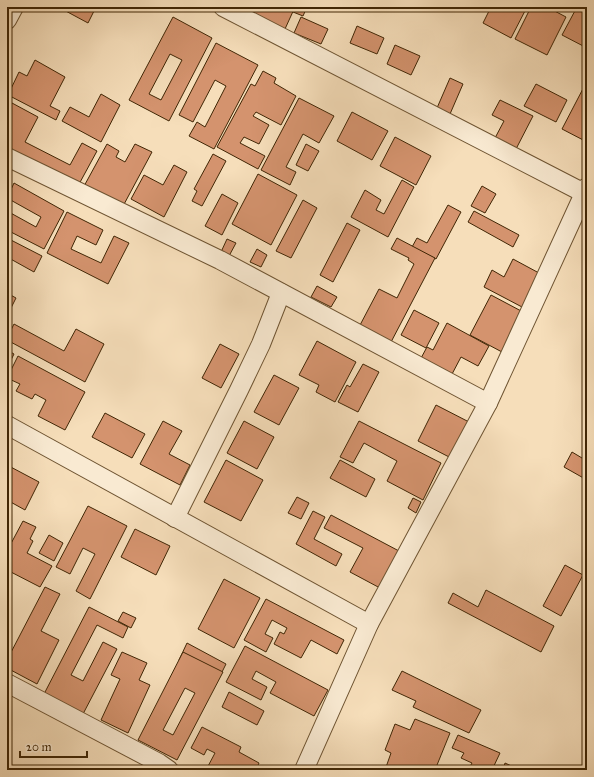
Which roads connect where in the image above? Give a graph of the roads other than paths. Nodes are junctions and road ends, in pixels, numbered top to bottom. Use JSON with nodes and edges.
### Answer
{"nodes":[{"id":1,"x":14,"y":7,"type":"edge"},
{"id":2,"x":223,"y":7,"type":"edge"},
{"id":3,"x":7,"y":20,"type":"edge"},
{"id":4,"x":7,"y":157,"type":"edge"},
{"id":5,"x":586,"y":190,"type":"edge"},
{"id":6,"x":281,"y":293,"type":"junction"},
{"id":7,"x":488,"y":403,"type":"junction"},
{"id":8,"x":7,"y":425,"type":"edge"},
{"id":9,"x":175,"y":518,"type":"junction"},
{"id":10,"x":369,"y":624,"type":"junction"},
{"id":11,"x":7,"y":683,"type":"edge"},
{"id":12,"x":169,"y":770,"type":"edge"},
{"id":13,"x":304,"y":770,"type":"edge"}],
"edges":[{"from":1,"to":3,"type":"street"},
{"from":2,"to":5,"type":"street"},
{"from":4,"to":6,"type":"street"},
{"from":5,"to":7,"type":"street"},
{"from":6,"to":7,"type":"street"},
{"from":6,"to":9,"type":"street"},
{"from":7,"to":10,"type":"street"},
{"from":8,"to":9,"type":"street"},
{"from":9,"to":10,"type":"street"},
{"from":10,"to":13,"type":"street"},
{"from":11,"to":12,"type":"street"}]}
